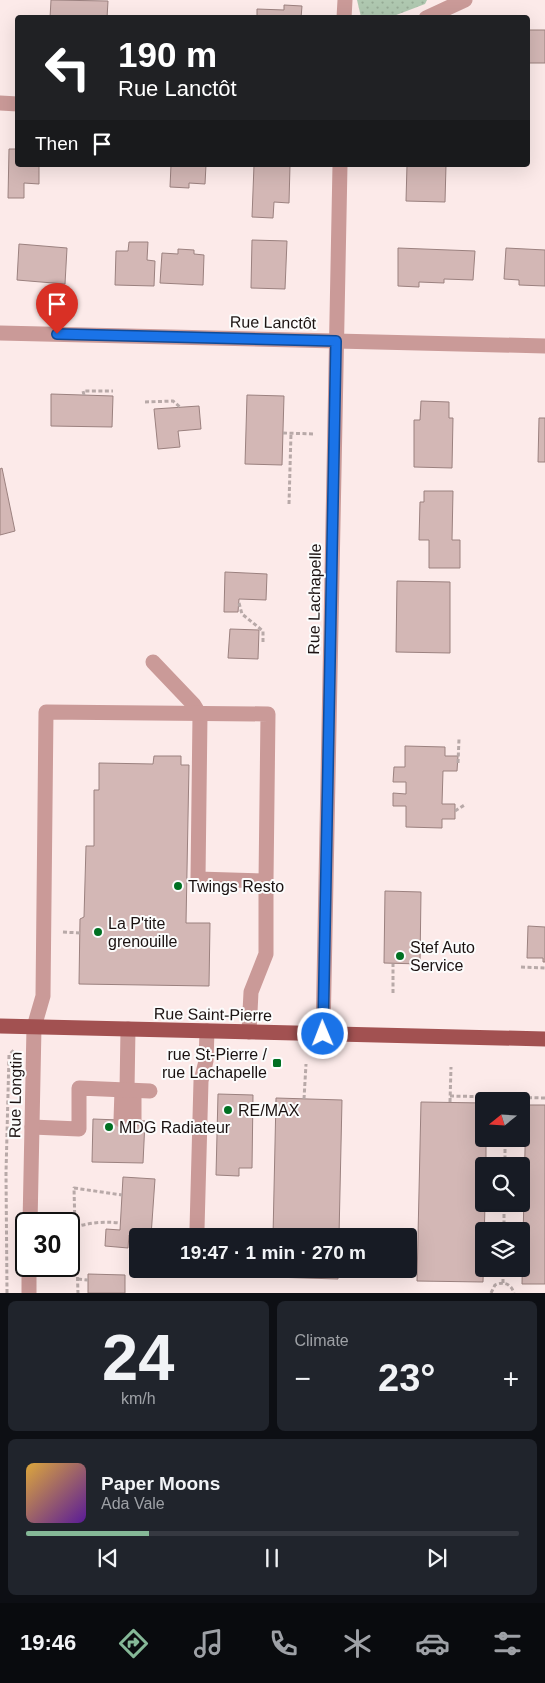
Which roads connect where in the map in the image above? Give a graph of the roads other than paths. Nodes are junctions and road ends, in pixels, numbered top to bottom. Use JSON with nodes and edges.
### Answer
{"nodes":[{"id":1,"x":345,"y":0,"type":"edge"},
{"id":2,"x":465,"y":0,"type":"edge"},
{"id":3,"x":344,"y":15,"type":"edge"},
{"id":4,"x":432,"y":15,"type":"edge"},
{"id":5,"x":0,"y":103,"type":"edge"},
{"id":6,"x":15,"y":104,"type":"edge"},
{"id":7,"x":340,"y":167,"type":"edge"},
{"id":8,"x":0,"y":333,"type":"edge"},
{"id":9,"x":336,"y":341,"type":"junction"},
{"id":10,"x":545,"y":346,"type":"edge"},
{"id":11,"x":153,"y":662,"type":"dead end"},
{"id":12,"x":200,"y":715,"type":"junction"},
{"id":13,"x":266,"y":881,"type":"junction"},
{"id":14,"x":0,"y":1026,"type":"edge"},
{"id":15,"x":34,"y":1027,"type":"junction"},
{"id":16,"x":128,"y":1029,"type":"junction"},
{"id":17,"x":208,"y":1031,"type":"junction"},
{"id":18,"x":249,"y":1032,"type":"junction"},
{"id":19,"x":323,"y":1034,"type":"junction"},
{"id":20,"x":545,"y":1039,"type":"edge"},
{"id":21,"x":128,"y":1090,"type":"junction"},
{"id":22,"x":150,"y":1091,"type":"dead end"},
{"id":23,"x":127,"y":1120,"type":"dead end"},
{"id":24,"x":32,"y":1127,"type":"junction"},
{"id":25,"x":30,"y":1212,"type":"edge"},
{"id":26,"x":198,"y":1228,"type":"edge"},
{"id":27,"x":29,"y":1277,"type":"edge"},
{"id":28,"x":29,"y":1293,"type":"edge"}],
"edges":[{"from":1,"to":3,"type":"street"},
{"from":2,"to":4,"type":"street"},
{"from":5,"to":6,"type":"street"},
{"from":7,"to":9,"type":"street","name":"Rue Lachapelle"},
{"from":8,"to":9,"type":"street","name":"Rue Lanctôt"},
{"from":9,"to":10,"type":"street","name":"Rue Lanctôt"},
{"from":9,"to":19,"type":"street","name":"Rue Lachapelle"},
{"from":11,"to":12,"type":"street"},
{"from":12,"to":13,"type":"street"},
{"from":12,"to":13,"type":"street"},
{"from":12,"to":15,"type":"street","name":"Rue Longtin"},
{"from":13,"to":18,"type":"street"},
{"from":14,"to":15,"type":"main road","name":"Rue Saint-Pierre"},
{"from":15,"to":16,"type":"main road","name":"Rue Saint-Pierre"},
{"from":15,"to":24,"type":"street","name":"Rue Longtin"},
{"from":16,"to":17,"type":"main road","name":"Rue Saint-Pierre"},
{"from":16,"to":21,"type":"street"},
{"from":17,"to":18,"type":"main road","name":"Rue Saint-Pierre"},
{"from":17,"to":26,"type":"street"},
{"from":18,"to":19,"type":"main road","name":"Rue Saint-Pierre"},
{"from":19,"to":20,"type":"main road","name":"Rue Saint-Pierre"},
{"from":21,"to":22,"type":"street"},
{"from":21,"to":23,"type":"street"},
{"from":21,"to":24,"type":"street"},
{"from":24,"to":25,"type":"street","name":"Rue Longtin"},
{"from":27,"to":28,"type":"street"}]}
